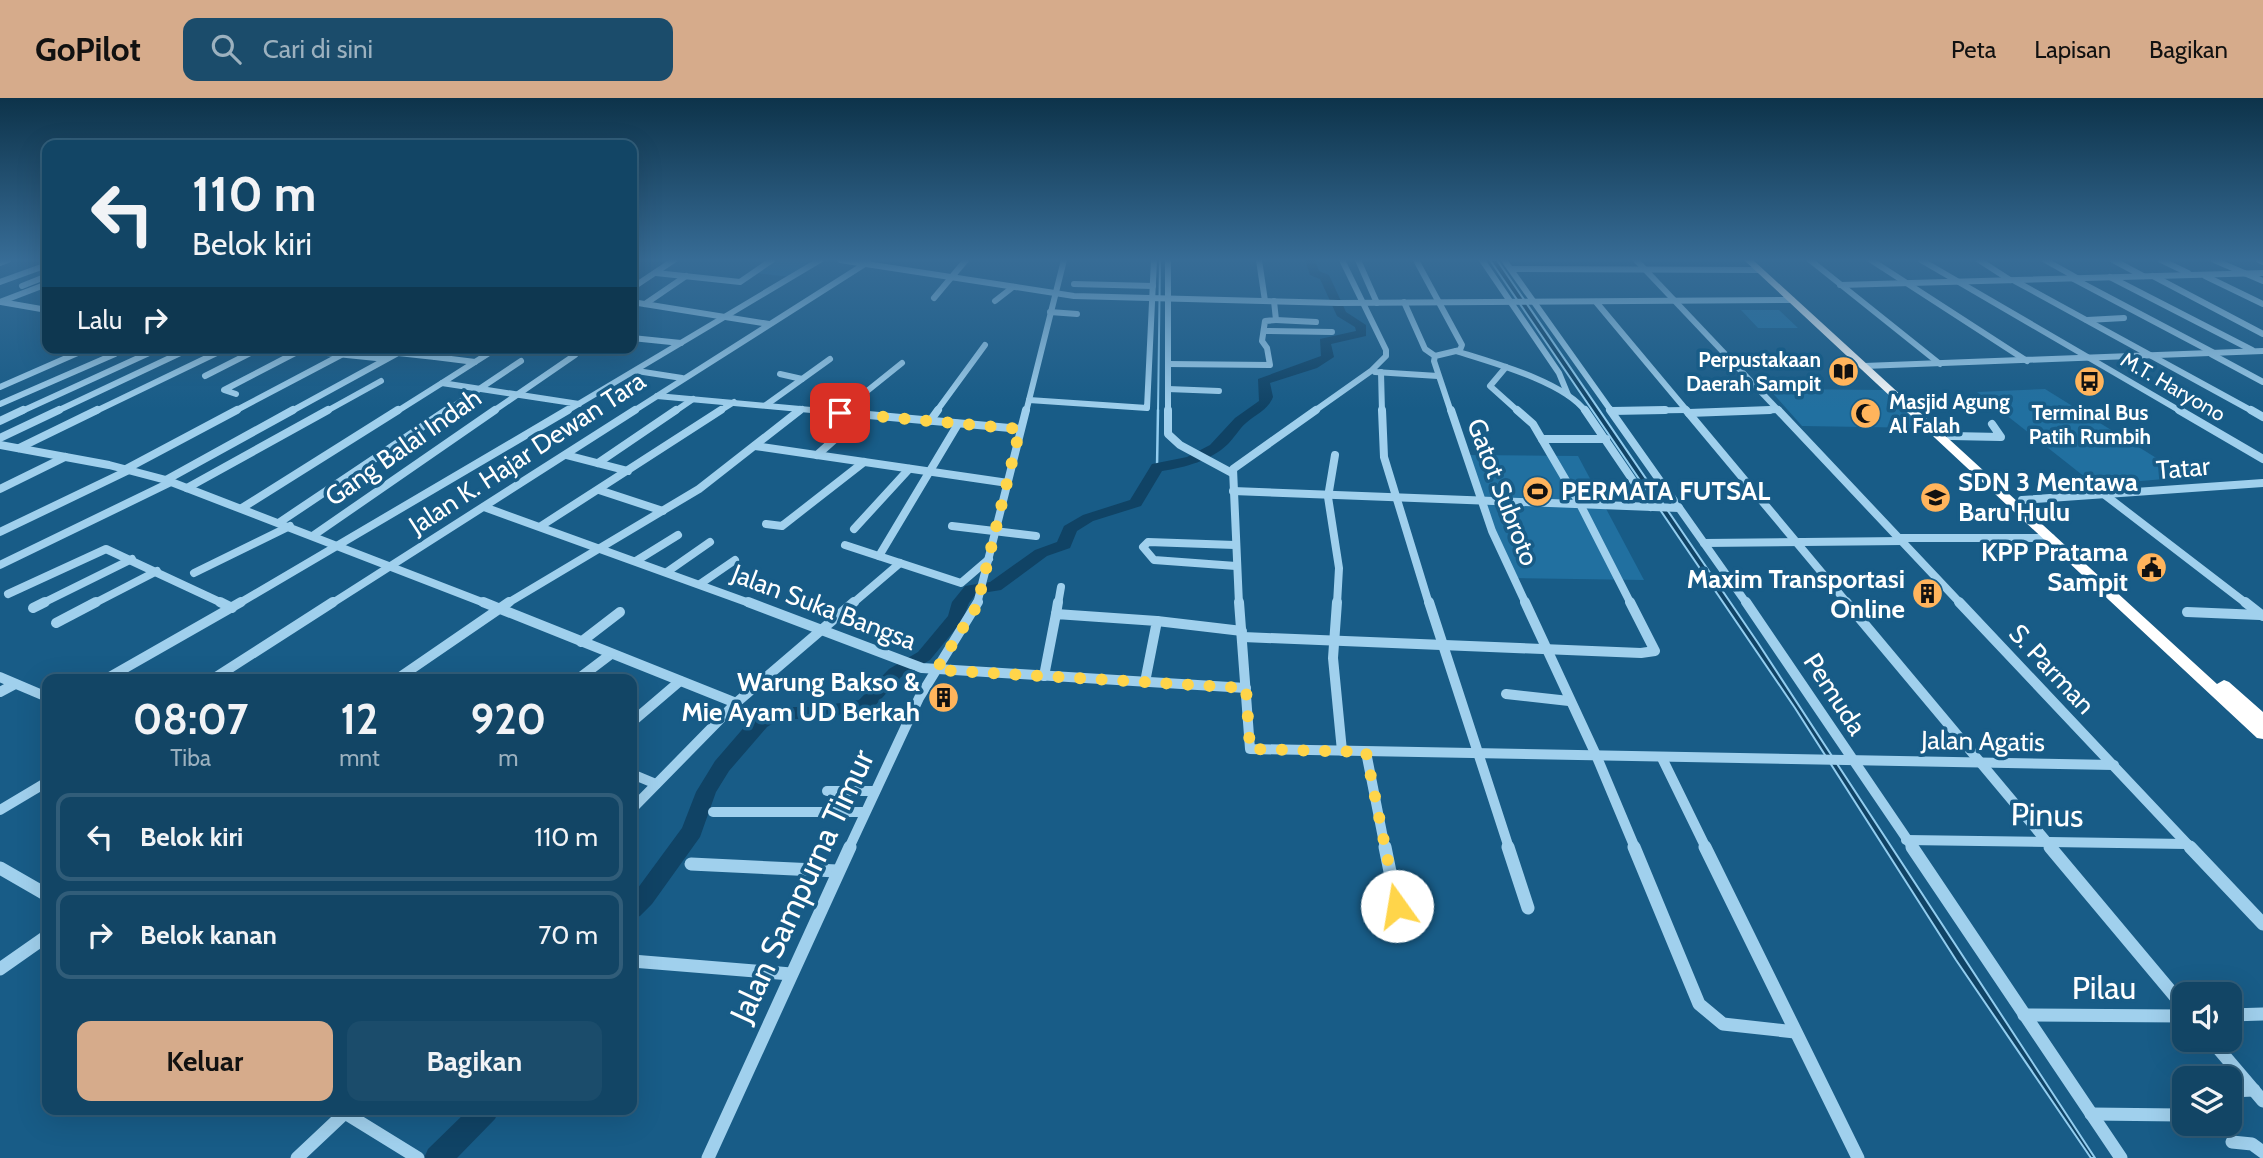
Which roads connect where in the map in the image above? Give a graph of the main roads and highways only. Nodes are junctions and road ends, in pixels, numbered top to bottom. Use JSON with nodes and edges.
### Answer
{"nodes":[{"id":1,"x":1803,"y":309,"type":"edge"},
{"id":2,"x":1806,"y":309,"type":"edge"},
{"id":3,"x":1869,"y":366,"type":"junction"},
{"id":4,"x":2255,"y":716,"type":"edge"},
{"id":5,"x":2263,"y":734,"type":"edge"}],
"edges":[{"from":1,"to":3,"type":"highway"},
{"from":2,"to":3,"type":"highway"},
{"from":3,"to":4,"type":"highway"},
{"from":3,"to":4,"type":"highway"},
{"from":4,"to":5,"type":"highway"}]}
